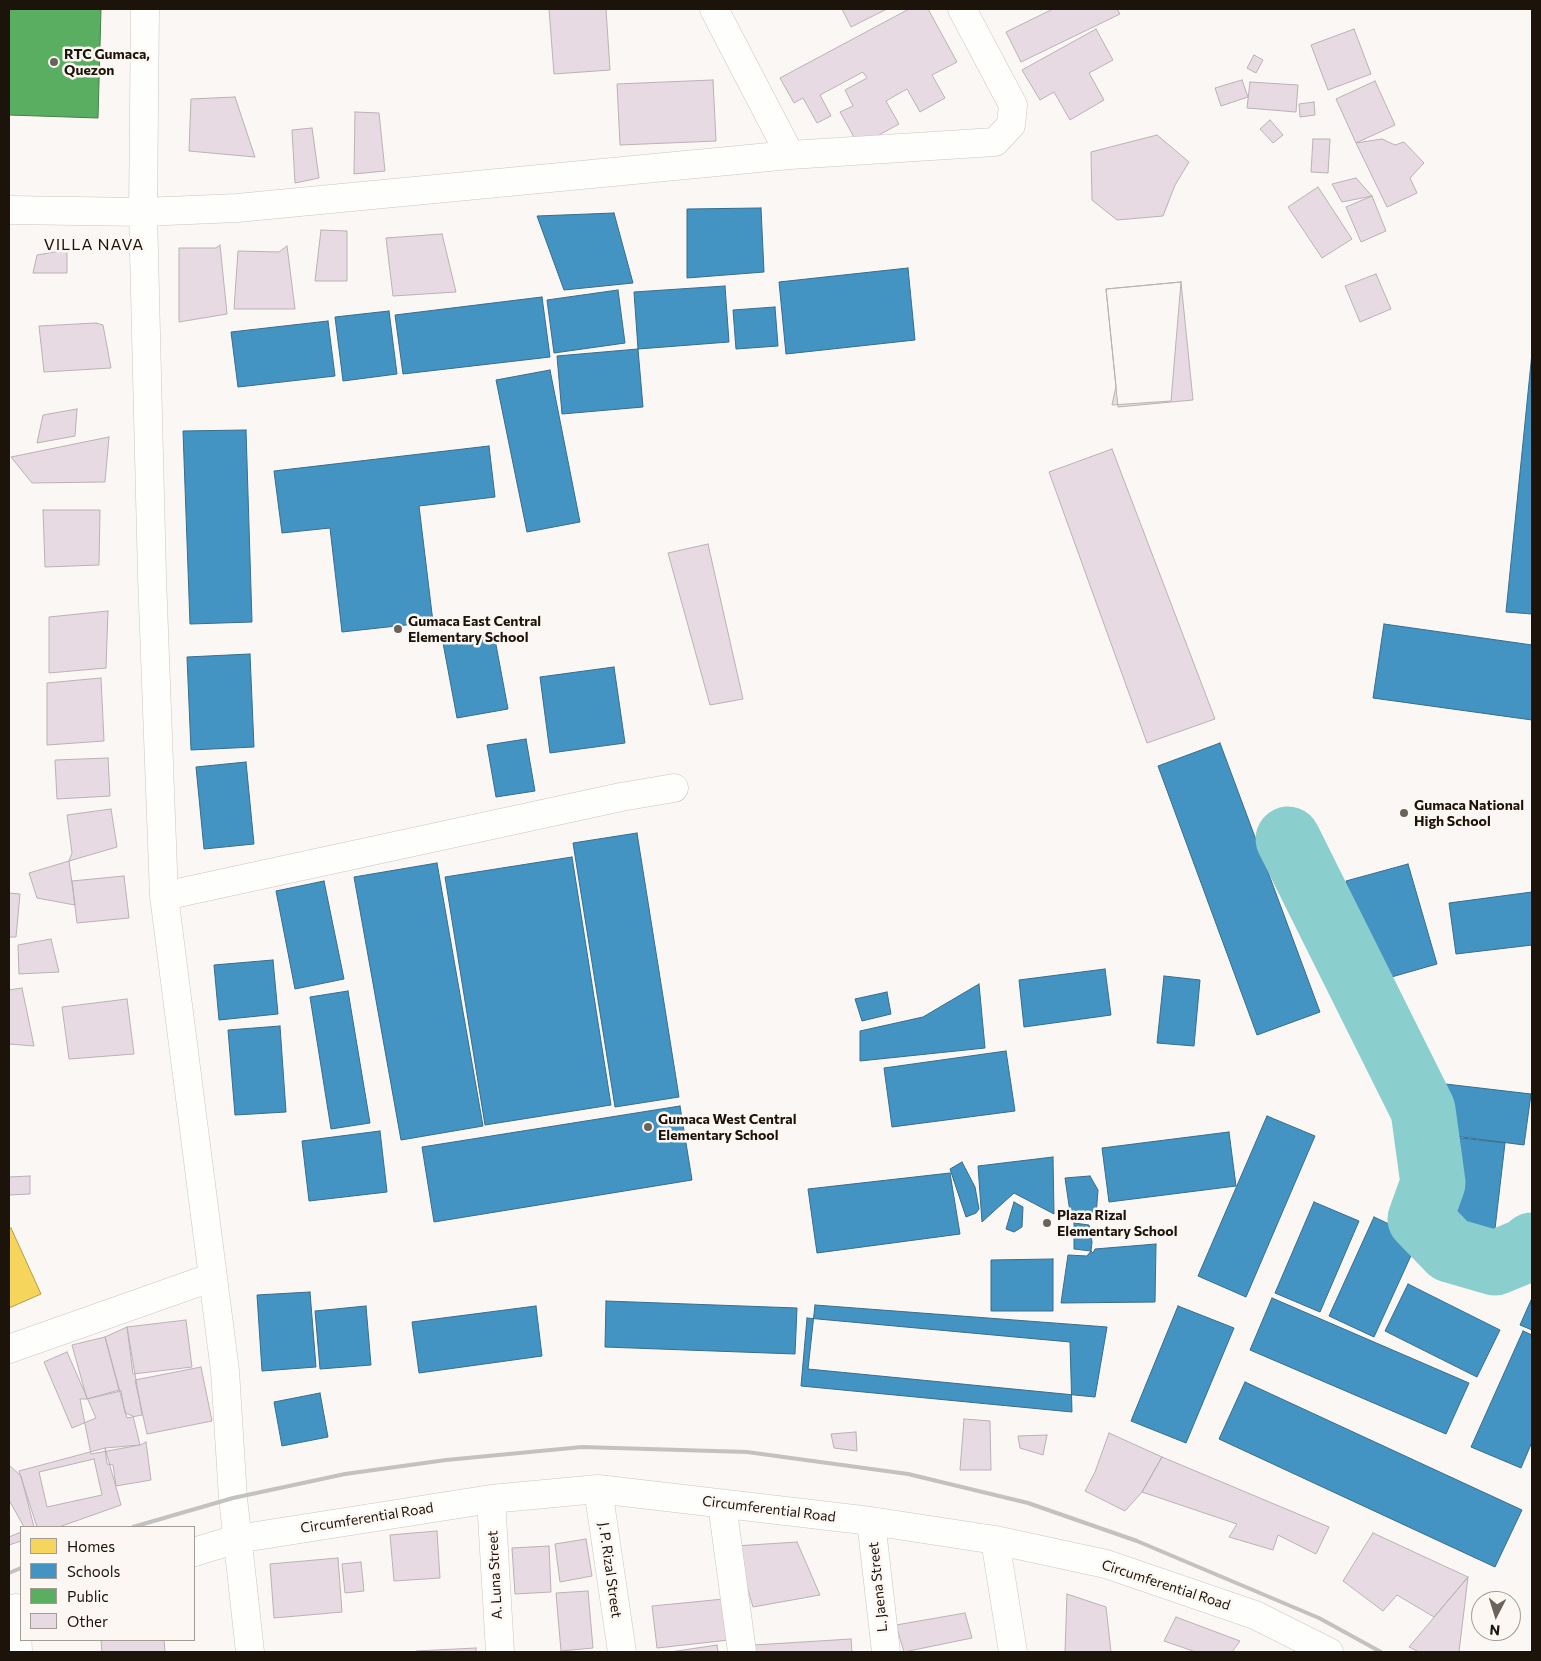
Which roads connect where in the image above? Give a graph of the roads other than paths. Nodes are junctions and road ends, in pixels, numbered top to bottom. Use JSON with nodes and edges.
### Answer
{"nodes":[{"id":1,"x":145,"y":9,"type":"edge"},
{"id":2,"x":714,"y":9,"type":"edge"},
{"id":3,"x":962,"y":9,"type":"edge"},
{"id":4,"x":790,"y":155,"type":"junction"},
{"id":5,"x":9,"y":210,"type":"edge"},
{"id":6,"x":143,"y":212,"type":"junction"},
{"id":7,"x":674,"y":788,"type":"dead end"},
{"id":8,"x":164,"y":896,"type":"junction"},
{"id":9,"x":213,"y":1276,"type":"junction"},
{"id":10,"x":9,"y":1349,"type":"edge"},
{"id":11,"x":598,"y":1489,"type":"junction"},
{"id":12,"x":491,"y":1498,"type":"junction"},
{"id":13,"x":722,"y":1504,"type":"junction"},
{"id":14,"x":871,"y":1521,"type":"junction"},
{"id":15,"x":237,"y":1539,"type":"junction"},
{"id":16,"x":995,"y":1540,"type":"junction"},
{"id":17,"x":195,"y":1552,"type":"edge"},
{"id":18,"x":15,"y":1608,"type":"edge"},
{"id":19,"x":18,"y":1652,"type":"edge"},
{"id":20,"x":250,"y":1652,"type":"edge"},
{"id":21,"x":500,"y":1652,"type":"edge"},
{"id":22,"x":622,"y":1652,"type":"edge"},
{"id":23,"x":742,"y":1652,"type":"edge"},
{"id":24,"x":886,"y":1652,"type":"edge"},
{"id":25,"x":1012,"y":1652,"type":"edge"},
{"id":26,"x":1329,"y":1652,"type":"edge"}],
"edges":[{"from":1,"to":6,"type":"street"},
{"from":2,"to":4,"type":"street"},
{"from":3,"to":4,"type":"street"},
{"from":4,"to":6,"type":"street"},
{"from":5,"to":6,"type":"street"},
{"from":6,"to":8,"type":"street"},
{"from":7,"to":8,"type":"street"},
{"from":8,"to":9,"type":"street"},
{"from":9,"to":10,"type":"street"},
{"from":9,"to":15,"type":"street"},
{"from":11,"to":12,"type":"street","name":"Circumferential Road"},
{"from":11,"to":13,"type":"street","name":"Circumferential Road"},
{"from":11,"to":22,"type":"street","name":"J. P. Rizal Street"},
{"from":12,"to":15,"type":"street","name":"Circumferential Road"},
{"from":12,"to":21,"type":"street","name":"A. Luna Street"},
{"from":13,"to":14,"type":"street","name":"Circumferential Road"},
{"from":13,"to":23,"type":"street"},
{"from":14,"to":16,"type":"street","name":"Circumferential Road"},
{"from":14,"to":24,"type":"street","name":"L. Jaena Street"},
{"from":15,"to":17,"type":"street","name":"Circumferential Road"},
{"from":15,"to":20,"type":"street"},
{"from":16,"to":25,"type":"street"},
{"from":16,"to":26,"type":"street","name":"Circumferential Road"},
{"from":18,"to":19,"type":"street"}]}
